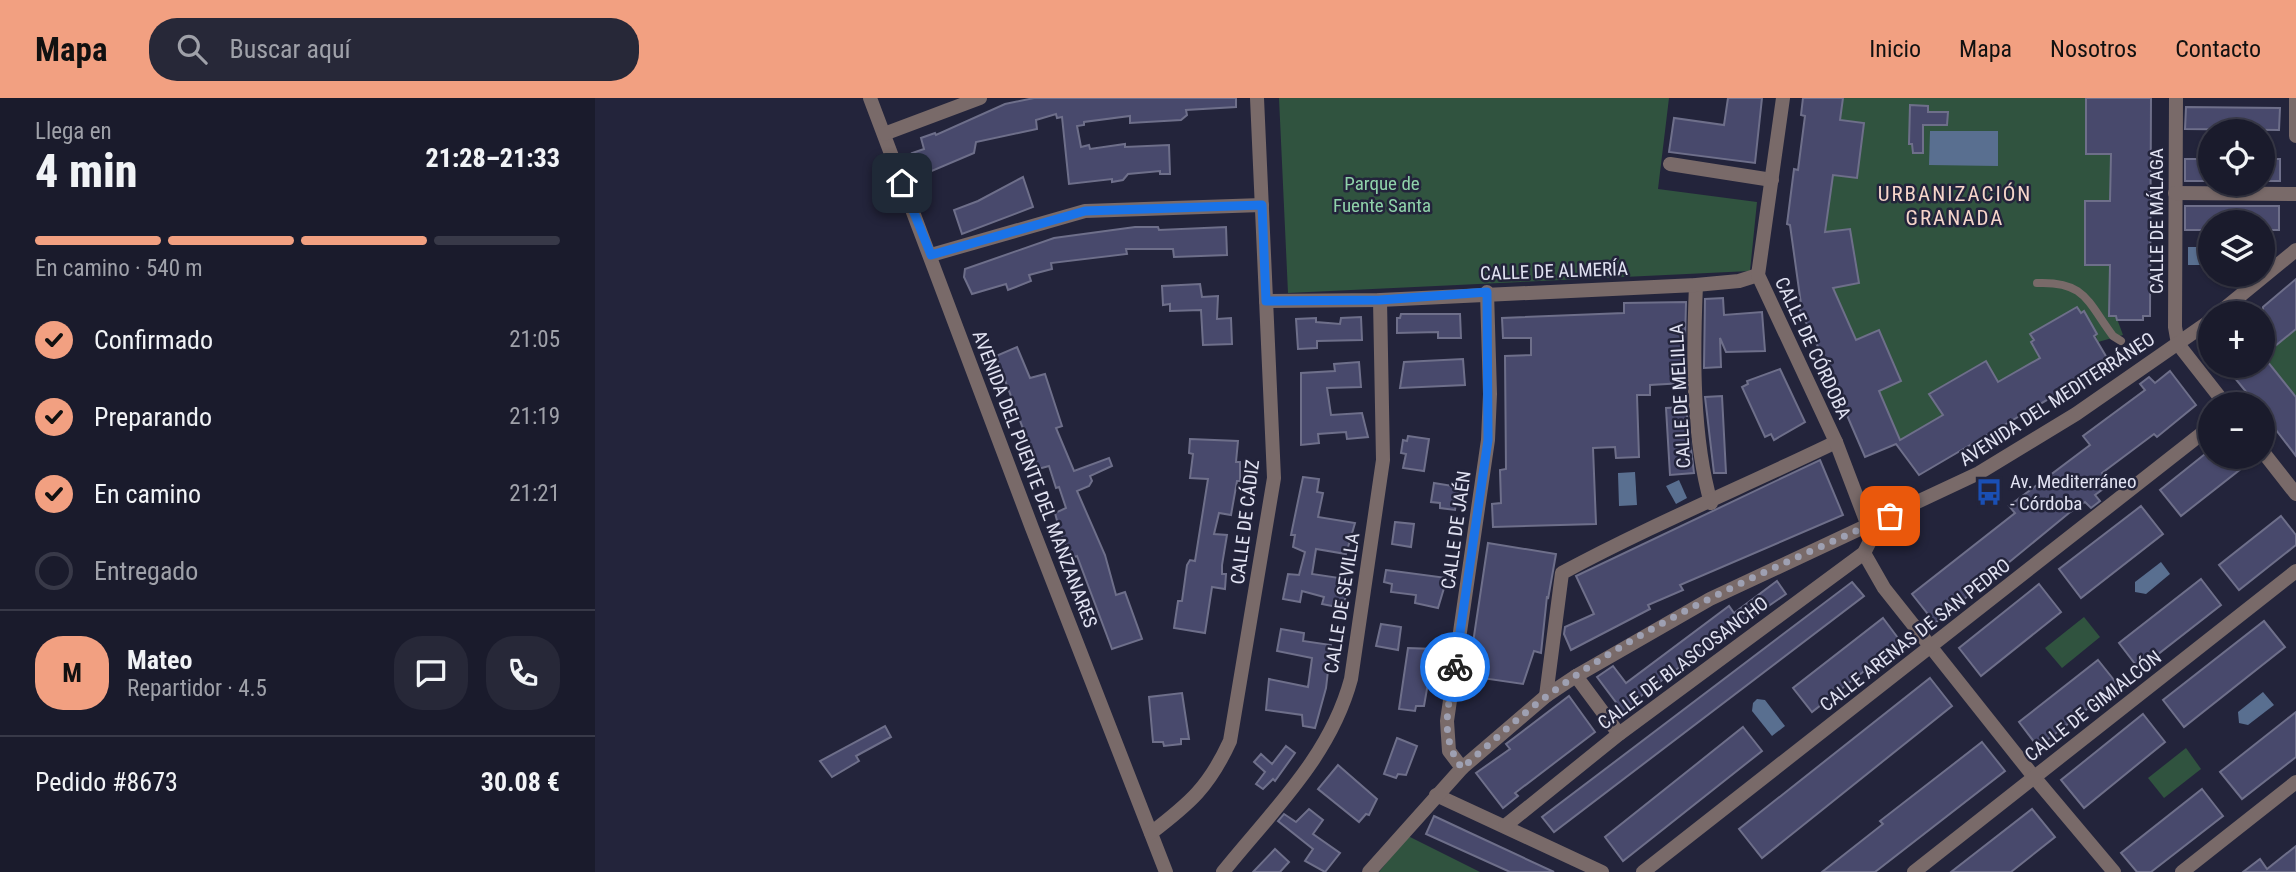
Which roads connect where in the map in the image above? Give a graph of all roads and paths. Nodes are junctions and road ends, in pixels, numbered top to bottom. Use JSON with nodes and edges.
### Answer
{"nodes":[{"id":1,"x":870,"y":98,"type":"edge"},
{"id":2,"x":980,"y":98,"type":"edge"},
{"id":3,"x":1257,"y":98,"type":"edge"},
{"id":4,"x":1783,"y":98,"type":"edge"},
{"id":5,"x":2176,"y":98,"type":"edge"},
{"id":6,"x":2296,"y":98,"type":"edge"},
{"id":7,"x":884,"y":134,"type":"junction"},
{"id":8,"x":2296,"y":136,"type":"edge"},
{"id":9,"x":1671,"y":164,"type":"dead end"},
{"id":10,"x":1772,"y":180,"type":"junction"},
{"id":11,"x":2175,"y":193,"type":"junction"},
{"id":12,"x":2296,"y":194,"type":"edge"},
{"id":13,"x":1262,"y":205,"type":"junction"},
{"id":14,"x":2296,"y":250,"type":"edge"},
{"id":15,"x":931,"y":255,"type":"junction"},
{"id":16,"x":1758,"y":275,"type":"junction"},
{"id":17,"x":2037,"y":283,"type":"dead end"},
{"id":18,"x":1696,"y":285,"type":"junction"},
{"id":19,"x":1487,"y":292,"type":"junction"},
{"id":20,"x":1380,"y":300,"type":"junction"},
{"id":21,"x":1266,"y":301,"type":"junction"},
{"id":22,"x":2234,"y":301,"type":"edge"},
{"id":23,"x":2198,"y":330,"type":"edge"},
{"id":24,"x":2121,"y":341,"type":"dead end"},
{"id":25,"x":2178,"y":344,"type":"junction"},
{"id":26,"x":2216,"y":392,"type":"edge"},
{"id":27,"x":2198,"y":437,"type":"edge"},
{"id":28,"x":1836,"y":442,"type":"junction"},
{"id":29,"x":2275,"y":468,"type":"edge"},
{"id":30,"x":2296,"y":495,"type":"edge"},
{"id":31,"x":1711,"y":503,"type":"junction"},
{"id":32,"x":1868,"y":526,"type":"junction"},
{"id":33,"x":1864,"y":553,"type":"junction"},
{"id":34,"x":2296,"y":571,"type":"edge"},
{"id":35,"x":1931,"y":648,"type":"junction"},
{"id":36,"x":1576,"y":676,"type":"junction"},
{"id":37,"x":1546,"y":696,"type":"junction"},
{"id":38,"x":1619,"y":734,"type":"junction"},
{"id":39,"x":1462,"y":768,"type":"junction"},
{"id":40,"x":2034,"y":777,"type":"junction"},
{"id":41,"x":2296,"y":782,"type":"edge"},
{"id":42,"x":1436,"y":795,"type":"junction"},
{"id":43,"x":1505,"y":826,"type":"junction"},
{"id":44,"x":1151,"y":833,"type":"junction"},
{"id":45,"x":1166,"y":872,"type":"edge"},
{"id":46,"x":1223,"y":872,"type":"edge"},
{"id":47,"x":1369,"y":872,"type":"edge"},
{"id":48,"x":1602,"y":872,"type":"edge"},
{"id":49,"x":1643,"y":872,"type":"edge"},
{"id":50,"x":1914,"y":872,"type":"edge"},
{"id":51,"x":2114,"y":872,"type":"edge"},
{"id":52,"x":2182,"y":872,"type":"edge"}],
"edges":[{"from":1,"to":7,"type":"street","name":"AVENIDA DEL PUENTE DEL MANZANARES"},
{"from":2,"to":7,"type":"street"},
{"from":3,"to":13,"type":"street","name":"CALLE DE CÁDIZ"},
{"from":4,"to":10,"type":"street","name":"CALLE DE CÓRDOBA"},
{"from":5,"to":11,"type":"street","name":"CALLE DE MÁLAGA"},
{"from":6,"to":8,"type":"street"},
{"from":7,"to":15,"type":"street","name":"AVENIDA DEL PUENTE DEL MANZANARES"},
{"from":9,"to":10,"type":"street"},
{"from":10,"to":16,"type":"street","name":"CALLE DE CÓRDOBA"},
{"from":11,"to":12,"type":"street"},
{"from":11,"to":25,"type":"street","name":"CALLE DE MÁLAGA"},
{"from":13,"to":15,"type":"street"},
{"from":13,"to":21,"type":"street","name":"CALLE DE CÁDIZ"},
{"from":14,"to":22,"type":"street"},
{"from":15,"to":44,"type":"street","name":"AVENIDA DEL PUENTE DEL MANZANARES"},
{"from":16,"to":18,"type":"street","name":"CALLE DE ALMERÍA"},
{"from":16,"to":28,"type":"street","name":"CALLE DE CÓRDOBA"},
{"from":17,"to":24,"type":"lane"},
{"from":18,"to":19,"type":"street","name":"CALLE DE ALMERÍA"},
{"from":18,"to":31,"type":"street","name":"CALLE DE MELILLA"},
{"from":19,"to":20,"type":"street","name":"CALLE DE ALMERÍA"},
{"from":19,"to":39,"type":"street","name":"CALLE DE JAÉN"},
{"from":20,"to":21,"type":"street","name":"CALLE DE ALMERÍA"},
{"from":20,"to":46,"type":"street","name":"CALLE DE SEVILLA"},
{"from":21,"to":44,"type":"street","name":"CALLE DE CÁDIZ"},
{"from":23,"to":25,"type":"street","name":"AVENIDA DEL MEDITERRÁNEO"},
{"from":25,"to":26,"type":"street"},
{"from":25,"to":32,"type":"street","name":"AVENIDA DEL MEDITERRÁNEO"},
{"from":27,"to":35,"type":"street","name":"CALLE ARENAS DE SAN PEDRO"},
{"from":28,"to":31,"type":"street"},
{"from":28,"to":32,"type":"street","name":"CALLE DE CÓRDOBA"},
{"from":29,"to":30,"type":"street"},
{"from":31,"to":37,"type":"street"},
{"from":32,"to":33,"type":"street"},
{"from":32,"to":36,"type":"street","name":"AVENIDA DEL MEDITERRÁNEO"},
{"from":33,"to":35,"type":"street"},
{"from":33,"to":38,"type":"street","name":"CALLE DE BLASCOSANCHO"},
{"from":34,"to":40,"type":"street","name":"CALLE DE GIMIALCÓN"},
{"from":35,"to":40,"type":"street"},
{"from":35,"to":49,"type":"street","name":"CALLE ARENAS DE SAN PEDRO"},
{"from":36,"to":37,"type":"street","name":"AVENIDA DEL MEDITERRÁNEO"},
{"from":36,"to":38,"type":"street"},
{"from":37,"to":39,"type":"street","name":"AVENIDA DEL MEDITERRÁNEO"},
{"from":38,"to":43,"type":"street","name":"CALLE DE BLASCOSANCHO"},
{"from":39,"to":42,"type":"street","name":"AVENIDA DEL MEDITERRÁNEO"},
{"from":40,"to":50,"type":"street","name":"CALLE DE GIMIALCÓN"},
{"from":40,"to":51,"type":"street"},
{"from":41,"to":52,"type":"street"},
{"from":42,"to":43,"type":"street"},
{"from":42,"to":47,"type":"street","name":"AVENIDA DEL MEDITERRÁNEO"},
{"from":43,"to":48,"type":"street"},
{"from":44,"to":45,"type":"street","name":"AVENIDA DEL PUENTE DEL MANZANARES"}]}
